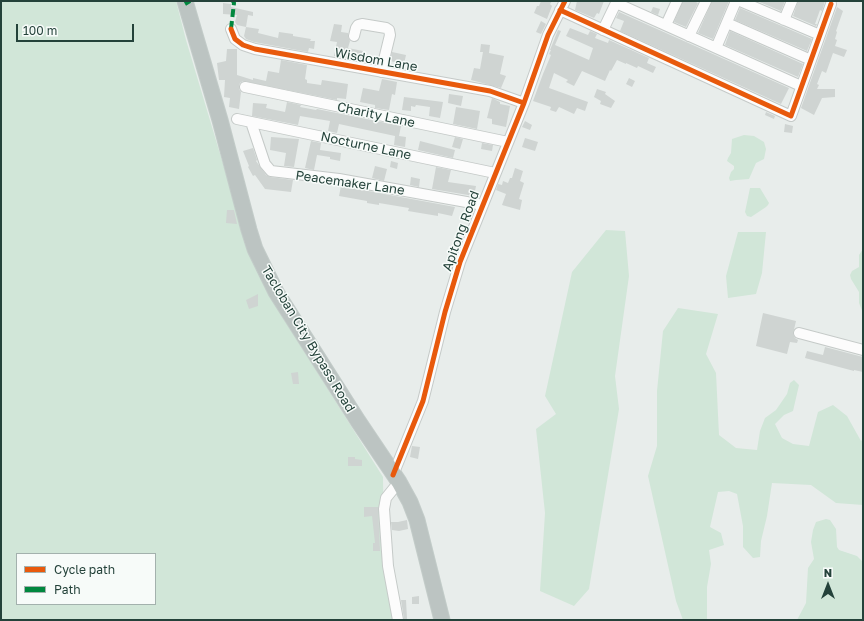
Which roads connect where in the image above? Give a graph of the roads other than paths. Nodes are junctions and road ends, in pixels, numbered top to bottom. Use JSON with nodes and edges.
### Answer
{"nodes":[{"id":1,"x":185,"y":1,"type":"edge"},
{"id":2,"x":565,"y":1,"type":"edge"},
{"id":3,"x":677,"y":1,"type":"edge"},
{"id":4,"x":706,"y":1,"type":"edge"},
{"id":5,"x":736,"y":1,"type":"edge"},
{"id":6,"x":740,"y":1,"type":"edge"},
{"id":7,"x":792,"y":1,"type":"edge"},
{"id":8,"x":831,"y":4,"type":"dead end"},
{"id":9,"x":763,"y":6,"type":"edge"},
{"id":10,"x":560,"y":10,"type":"junction"},
{"id":11,"x":784,"y":20,"type":"junction"},
{"id":12,"x":727,"y":23,"type":"junction"},
{"id":13,"x":666,"y":25,"type":"junction"},
{"id":14,"x":231,"y":29,"type":"dead end"},
{"id":15,"x":603,"y":30,"type":"junction"},
{"id":16,"x":820,"y":35,"type":"junction"},
{"id":17,"x":354,"y":36,"type":"dead end"},
{"id":18,"x":689,"y":36,"type":"junction"},
{"id":19,"x":716,"y":48,"type":"junction"},
{"id":20,"x":811,"y":60,"type":"junction"},
{"id":21,"x":382,"y":72,"type":"junction"},
{"id":22,"x":801,"y":86,"type":"junction"},
{"id":23,"x":245,"y":88,"type":"dead end"},
{"id":24,"x":524,"y":103,"type":"junction"},
{"id":25,"x":237,"y":119,"type":"dead end"},
{"id":26,"x":251,"y":122,"type":"junction"},
{"id":27,"x":508,"y":142,"type":"junction"},
{"id":28,"x":495,"y":173,"type":"junction"},
{"id":29,"x":482,"y":205,"type":"junction"},
{"id":30,"x":799,"y":333,"type":"dead end"},
{"id":31,"x":863,"y":350,"type":"edge"},
{"id":32,"x":396,"y":478,"type":"junction"},
{"id":33,"x":398,"y":620,"type":"edge"},
{"id":34,"x":442,"y":620,"type":"edge"}],
"edges":[{"from":1,"to":32,"type":"highway","name":"Tacloban City Bypass Road"},
{"from":2,"to":10,"type":"street","name":"Apitong Road"},
{"from":3,"to":13,"type":"street"},
{"from":4,"to":18,"type":"street"},
{"from":5,"to":12,"type":"street"},
{"from":6,"to":9,"type":"street"},
{"from":7,"to":11,"type":"street"},
{"from":8,"to":16,"type":"street"},
{"from":9,"to":11,"type":"street"},
{"from":10,"to":15,"type":"street"},
{"from":10,"to":24,"type":"street","name":"Apitong Road"},
{"from":11,"to":16,"type":"street"},
{"from":12,"to":19,"type":"street"},
{"from":12,"to":20,"type":"street"},
{"from":13,"to":15,"type":"street"},
{"from":13,"to":18,"type":"street"},
{"from":14,"to":21,"type":"street","name":"Wisdom Lane"},
{"from":15,"to":22,"type":"street"},
{"from":16,"to":20,"type":"street"},
{"from":17,"to":21,"type":"street"},
{"from":18,"to":19,"type":"street"},
{"from":19,"to":22,"type":"street"},
{"from":20,"to":22,"type":"street"},
{"from":21,"to":24,"type":"street","name":"Wisdom Lane"},
{"from":23,"to":27,"type":"street","name":"Charity Lane"},
{"from":24,"to":27,"type":"street","name":"Apitong Road"},
{"from":25,"to":26,"type":"street","name":"Nocturne Lane"},
{"from":26,"to":28,"type":"street","name":"Nocturne Lane"},
{"from":26,"to":29,"type":"street","name":"Peacemaker Lane"},
{"from":27,"to":28,"type":"street","name":"Apitong Road"},
{"from":28,"to":29,"type":"street","name":"Apitong Road"},
{"from":29,"to":32,"type":"street","name":"Apitong Road"},
{"from":30,"to":31,"type":"street"},
{"from":32,"to":33,"type":"street","name":"Apitong Road"},
{"from":32,"to":34,"type":"highway","name":"Tacloban City Bypass Road"}]}
